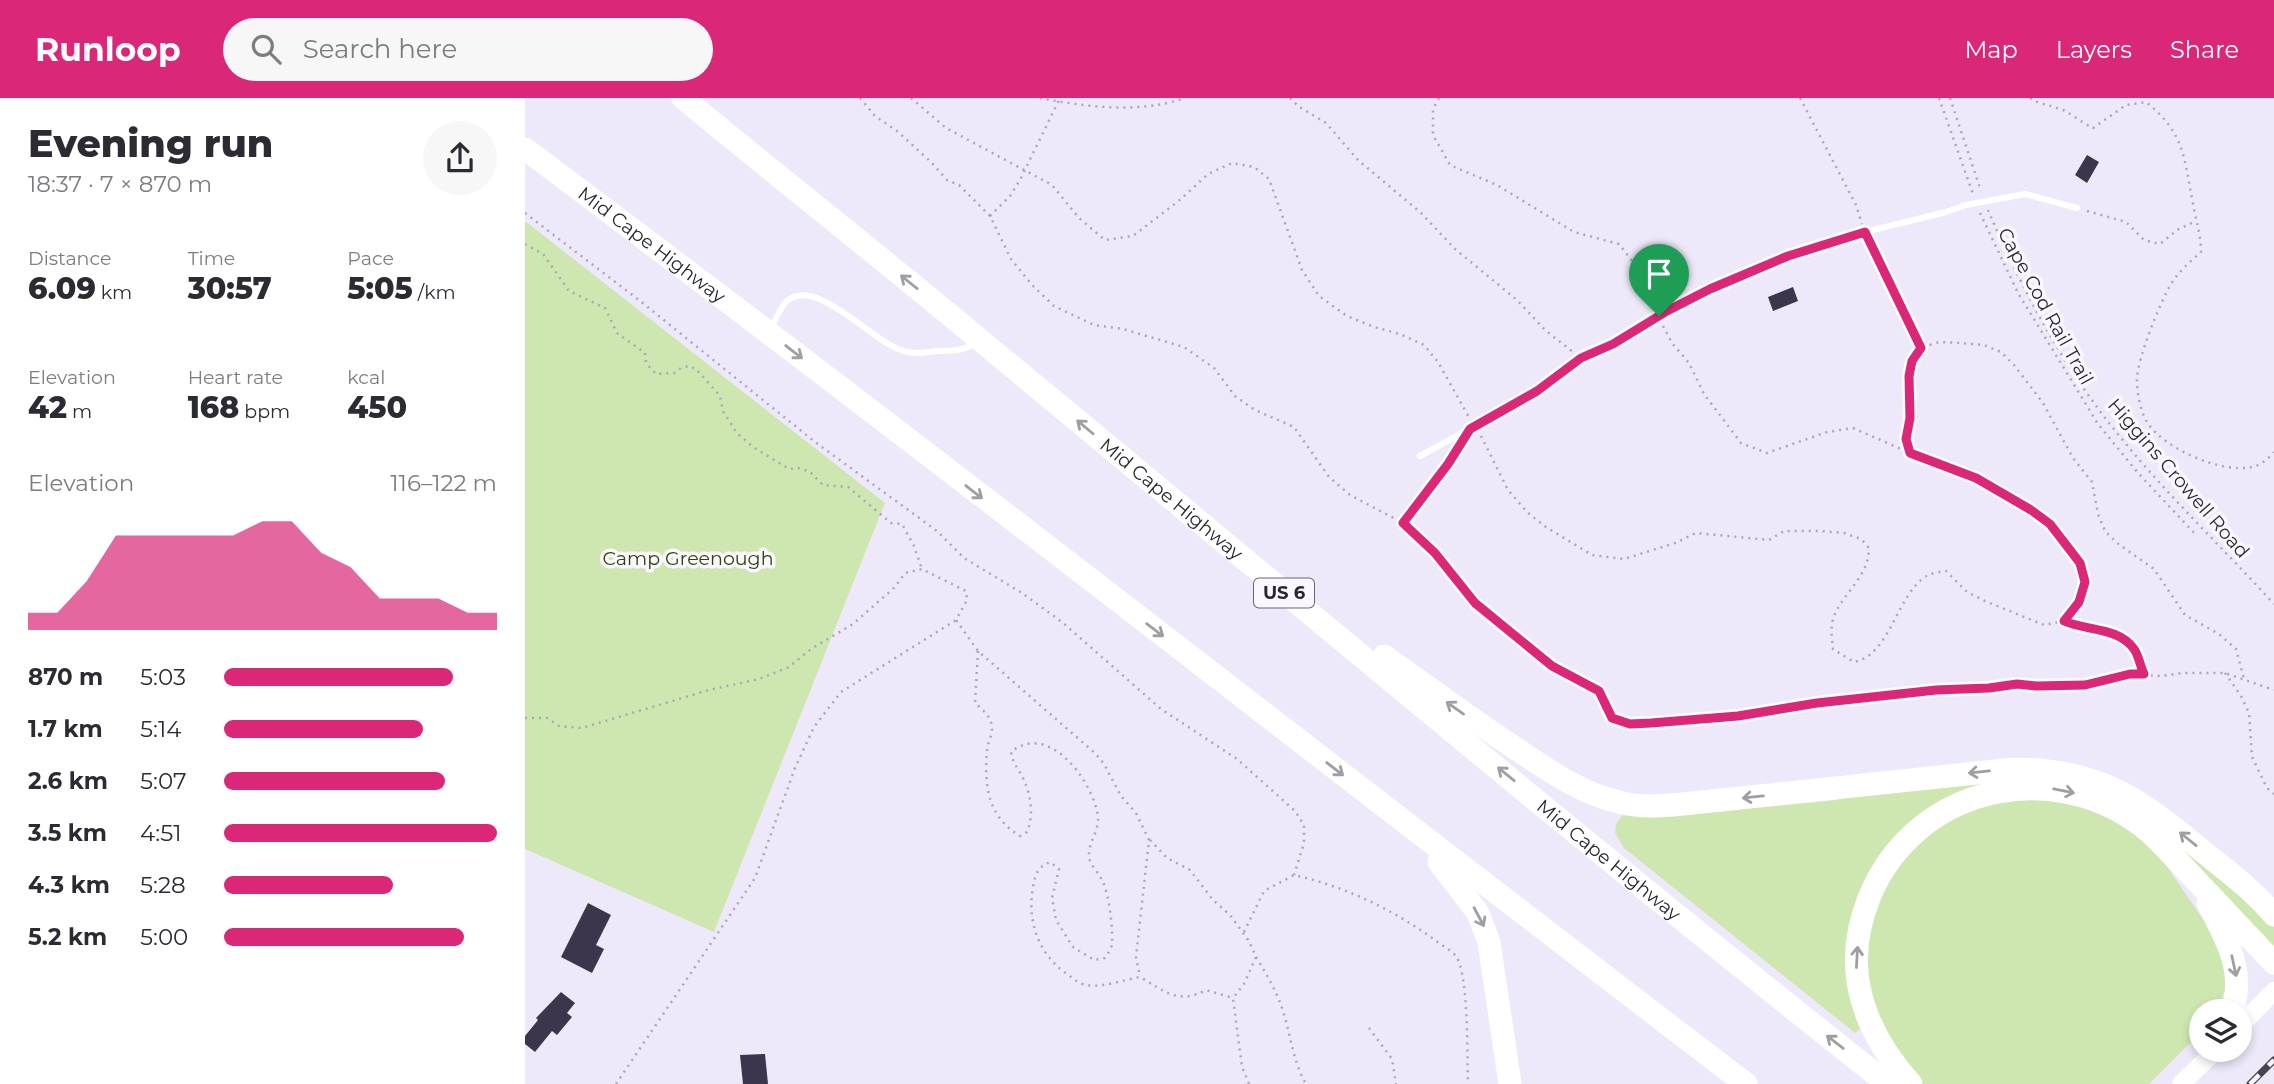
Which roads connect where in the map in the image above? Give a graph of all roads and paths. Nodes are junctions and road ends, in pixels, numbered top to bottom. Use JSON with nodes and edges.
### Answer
{"nodes":[{"id":1,"x":683,"y":98,"type":"edge"},
{"id":2,"x":860,"y":98,"type":"edge"},
{"id":3,"x":911,"y":98,"type":"edge"},
{"id":4,"x":1040,"y":98,"type":"edge"},
{"id":5,"x":1185,"y":98,"type":"edge"},
{"id":6,"x":1290,"y":98,"type":"edge"},
{"id":7,"x":1439,"y":98,"type":"edge"},
{"id":8,"x":1800,"y":98,"type":"edge"},
{"id":9,"x":1939,"y":98,"type":"edge"},
{"id":10,"x":1950,"y":98,"type":"edge"},
{"id":11,"x":2029,"y":98,"type":"edge"},
{"id":12,"x":1059,"y":100,"type":"edge"},
{"id":13,"x":525,"y":149,"type":"edge"},
{"id":14,"x":1024,"y":171,"type":"junction"},
{"id":15,"x":1985,"y":203,"type":"junction"},
{"id":16,"x":1977,"y":204,"type":"junction"},
{"id":17,"x":2077,"y":208,"type":"joint"},
{"id":18,"x":525,"y":213,"type":"edge"},
{"id":19,"x":990,"y":216,"type":"junction"},
{"id":20,"x":2196,"y":220,"type":"junction"},
{"id":21,"x":1865,"y":232,"type":"junction"},
{"id":22,"x":525,"y":244,"type":"edge"},
{"id":23,"x":1659,"y":316,"type":"junction"},
{"id":24,"x":769,"y":333,"type":"junction"},
{"id":25,"x":979,"y":338,"type":"junction"},
{"id":26,"x":1921,"y":348,"type":"junction"},
{"id":27,"x":1581,"y":358,"type":"junction"},
{"id":28,"x":1472,"y":428,"type":"junction"},
{"id":29,"x":1910,"y":453,"type":"junction"},
{"id":30,"x":2274,"y":453,"type":"edge"},
{"id":31,"x":1420,"y":456,"type":"dead end"},
{"id":32,"x":1403,"y":523,"type":"junction"},
{"id":33,"x":2197,"y":536,"type":"dead end"},
{"id":34,"x":1251,"y":566,"type":"junction"},
{"id":35,"x":922,"y":569,"type":"junction"},
{"id":36,"x":2274,"y":604,"type":"edge"},
{"id":37,"x":955,"y":620,"type":"junction"},
{"id":38,"x":2064,"y":621,"type":"junction"},
{"id":39,"x":978,"y":651,"type":"junction"},
{"id":40,"x":2225,"y":673,"type":"junction"},
{"id":41,"x":2144,"y":674,"type":"junction"},
{"id":42,"x":2244,"y":679,"type":"junction"},
{"id":43,"x":2274,"y":690,"type":"edge"},
{"id":44,"x":525,"y":718,"type":"edge"},
{"id":45,"x":2274,"y":794,"type":"edge"},
{"id":46,"x":1407,"y":825,"type":"junction"},
{"id":47,"x":1149,"y":840,"type":"junction"},
{"id":48,"x":1294,"y":875,"type":"junction"},
{"id":49,"x":2197,"y":881,"type":"junction"},
{"id":50,"x":2241,"y":882,"type":"junction"},
{"id":51,"x":2274,"y":889,"type":"edge"},
{"id":52,"x":2274,"y":915,"type":"edge"},
{"id":53,"x":1244,"y":932,"type":"junction"},
{"id":54,"x":1256,"y":957,"type":"junction"},
{"id":55,"x":2274,"y":963,"type":"edge"},
{"id":56,"x":1140,"y":977,"type":"junction"},
{"id":57,"x":2274,"y":991,"type":"edge"},
{"id":58,"x":1233,"y":998,"type":"junction"},
{"id":59,"x":2236,"y":999,"type":"edge"},
{"id":60,"x":2252,"y":1014,"type":"edge"},
{"id":61,"x":1369,"y":1028,"type":"dead end"},
{"id":62,"x":2204,"y":1062,"type":"edge"},
{"id":63,"x":616,"y":1084,"type":"edge"},
{"id":64,"x":1249,"y":1084,"type":"edge"},
{"id":65,"x":1306,"y":1084,"type":"edge"},
{"id":66,"x":1396,"y":1084,"type":"edge"},
{"id":67,"x":1468,"y":1084,"type":"edge"},
{"id":68,"x":1510,"y":1084,"type":"edge"},
{"id":69,"x":1747,"y":1084,"type":"edge"},
{"id":70,"x":1888,"y":1084,"type":"edge"},
{"id":71,"x":1910,"y":1084,"type":"edge"},
{"id":72,"x":2181,"y":1084,"type":"edge"}],
"edges":[{"from":25,"to":1,"type":"highway","name":"Mid Cape Highway","number":"US 6","one_way":true},
{"from":2,"to":19,"type":"path"},
{"from":3,"to":14,"type":"path"},
{"from":4,"to":12,"type":"path"},
{"from":5,"to":12,"type":"path"},
{"from":6,"to":27,"type":"path"},
{"from":7,"to":23,"type":"path"},
{"from":8,"to":21,"type":"path"},
{"from":9,"to":16,"type":"path","name":"Cape Cod Rail Trail"},
{"from":10,"to":15,"type":"path","name":"Higgins Crowell Road"},
{"from":11,"to":20,"type":"path"},
{"from":12,"to":14,"type":"path"},
{"from":13,"to":24,"type":"highway","name":"Mid Cape Highway"},
{"from":14,"to":19,"type":"path"},
{"from":14,"to":28,"type":"path"},
{"from":15,"to":16,"type":"lane"},
{"from":15,"to":17,"type":"lane"},
{"from":15,"to":36,"type":"path","name":"Higgins Crowell Road"},
{"from":16,"to":21,"type":"lane"},
{"from":16,"to":33,"type":"path","name":"Cape Cod Rail Trail"},
{"from":17,"to":20,"type":"path"},
{"from":18,"to":48,"type":"path"},
{"from":19,"to":32,"type":"path"},
{"from":20,"to":30,"type":"path"},
{"from":21,"to":23,"type":"lane"},
{"from":21,"to":26,"type":"path"},
{"from":22,"to":35,"type":"path"},
{"from":23,"to":27,"type":"lane"},
{"from":23,"to":29,"type":"path"},
{"from":24,"to":25,"type":"lane"},
{"from":24,"to":46,"type":"highway","name":"Mid Cape Highway","one_way":true},
{"from":34,"to":25,"type":"highway","name":"Mid Cape Highway","number":"US 6","one_way":true},
{"from":26,"to":29,"type":"path"},
{"from":26,"to":42,"type":"path"},
{"from":27,"to":28,"type":"lane"},
{"from":28,"to":31,"type":"lane"},
{"from":28,"to":32,"type":"path"},
{"from":28,"to":38,"type":"path"},
{"from":29,"to":38,"type":"path"},
{"from":32,"to":41,"type":"path"},
{"from":50,"to":34,"type":"highway","one_way":true},
{"from":70,"to":34,"type":"highway","name":"Mid Cape Highway","number":"US 6","one_way":true},
{"from":35,"to":37,"type":"path"},
{"from":35,"to":44,"type":"path"},
{"from":37,"to":39,"type":"path"},
{"from":37,"to":63,"type":"path"},
{"from":38,"to":41,"type":"path"},
{"from":39,"to":47,"type":"path"},
{"from":39,"to":56,"type":"path"},
{"from":40,"to":41,"type":"path"},
{"from":40,"to":42,"type":"path"},
{"from":40,"to":45,"type":"path"},
{"from":42,"to":43,"type":"path"},
{"from":46,"to":68,"type":"highway","one_way":true},
{"from":46,"to":69,"type":"highway","name":"Mid Cape Highway"},
{"from":47,"to":53,"type":"path"},
{"from":47,"to":56,"type":"path"},
{"from":48,"to":53,"type":"path"},
{"from":48,"to":67,"type":"path"},
{"from":49,"to":55,"type":"highway"},
{"from":49,"to":59,"type":"highway","one_way":true},
{"from":71,"to":49,"type":"highway","one_way":true},
{"from":50,"to":51,"type":"highway"},
{"from":50,"to":52,"type":"highway"},
{"from":53,"to":54,"type":"path"},
{"from":54,"to":58,"type":"path"},
{"from":54,"to":65,"type":"path"},
{"from":56,"to":58,"type":"path"},
{"from":57,"to":60,"type":"main road"},
{"from":58,"to":64,"type":"path"},
{"from":61,"to":66,"type":"path"},
{"from":62,"to":72,"type":"main road"}]}
